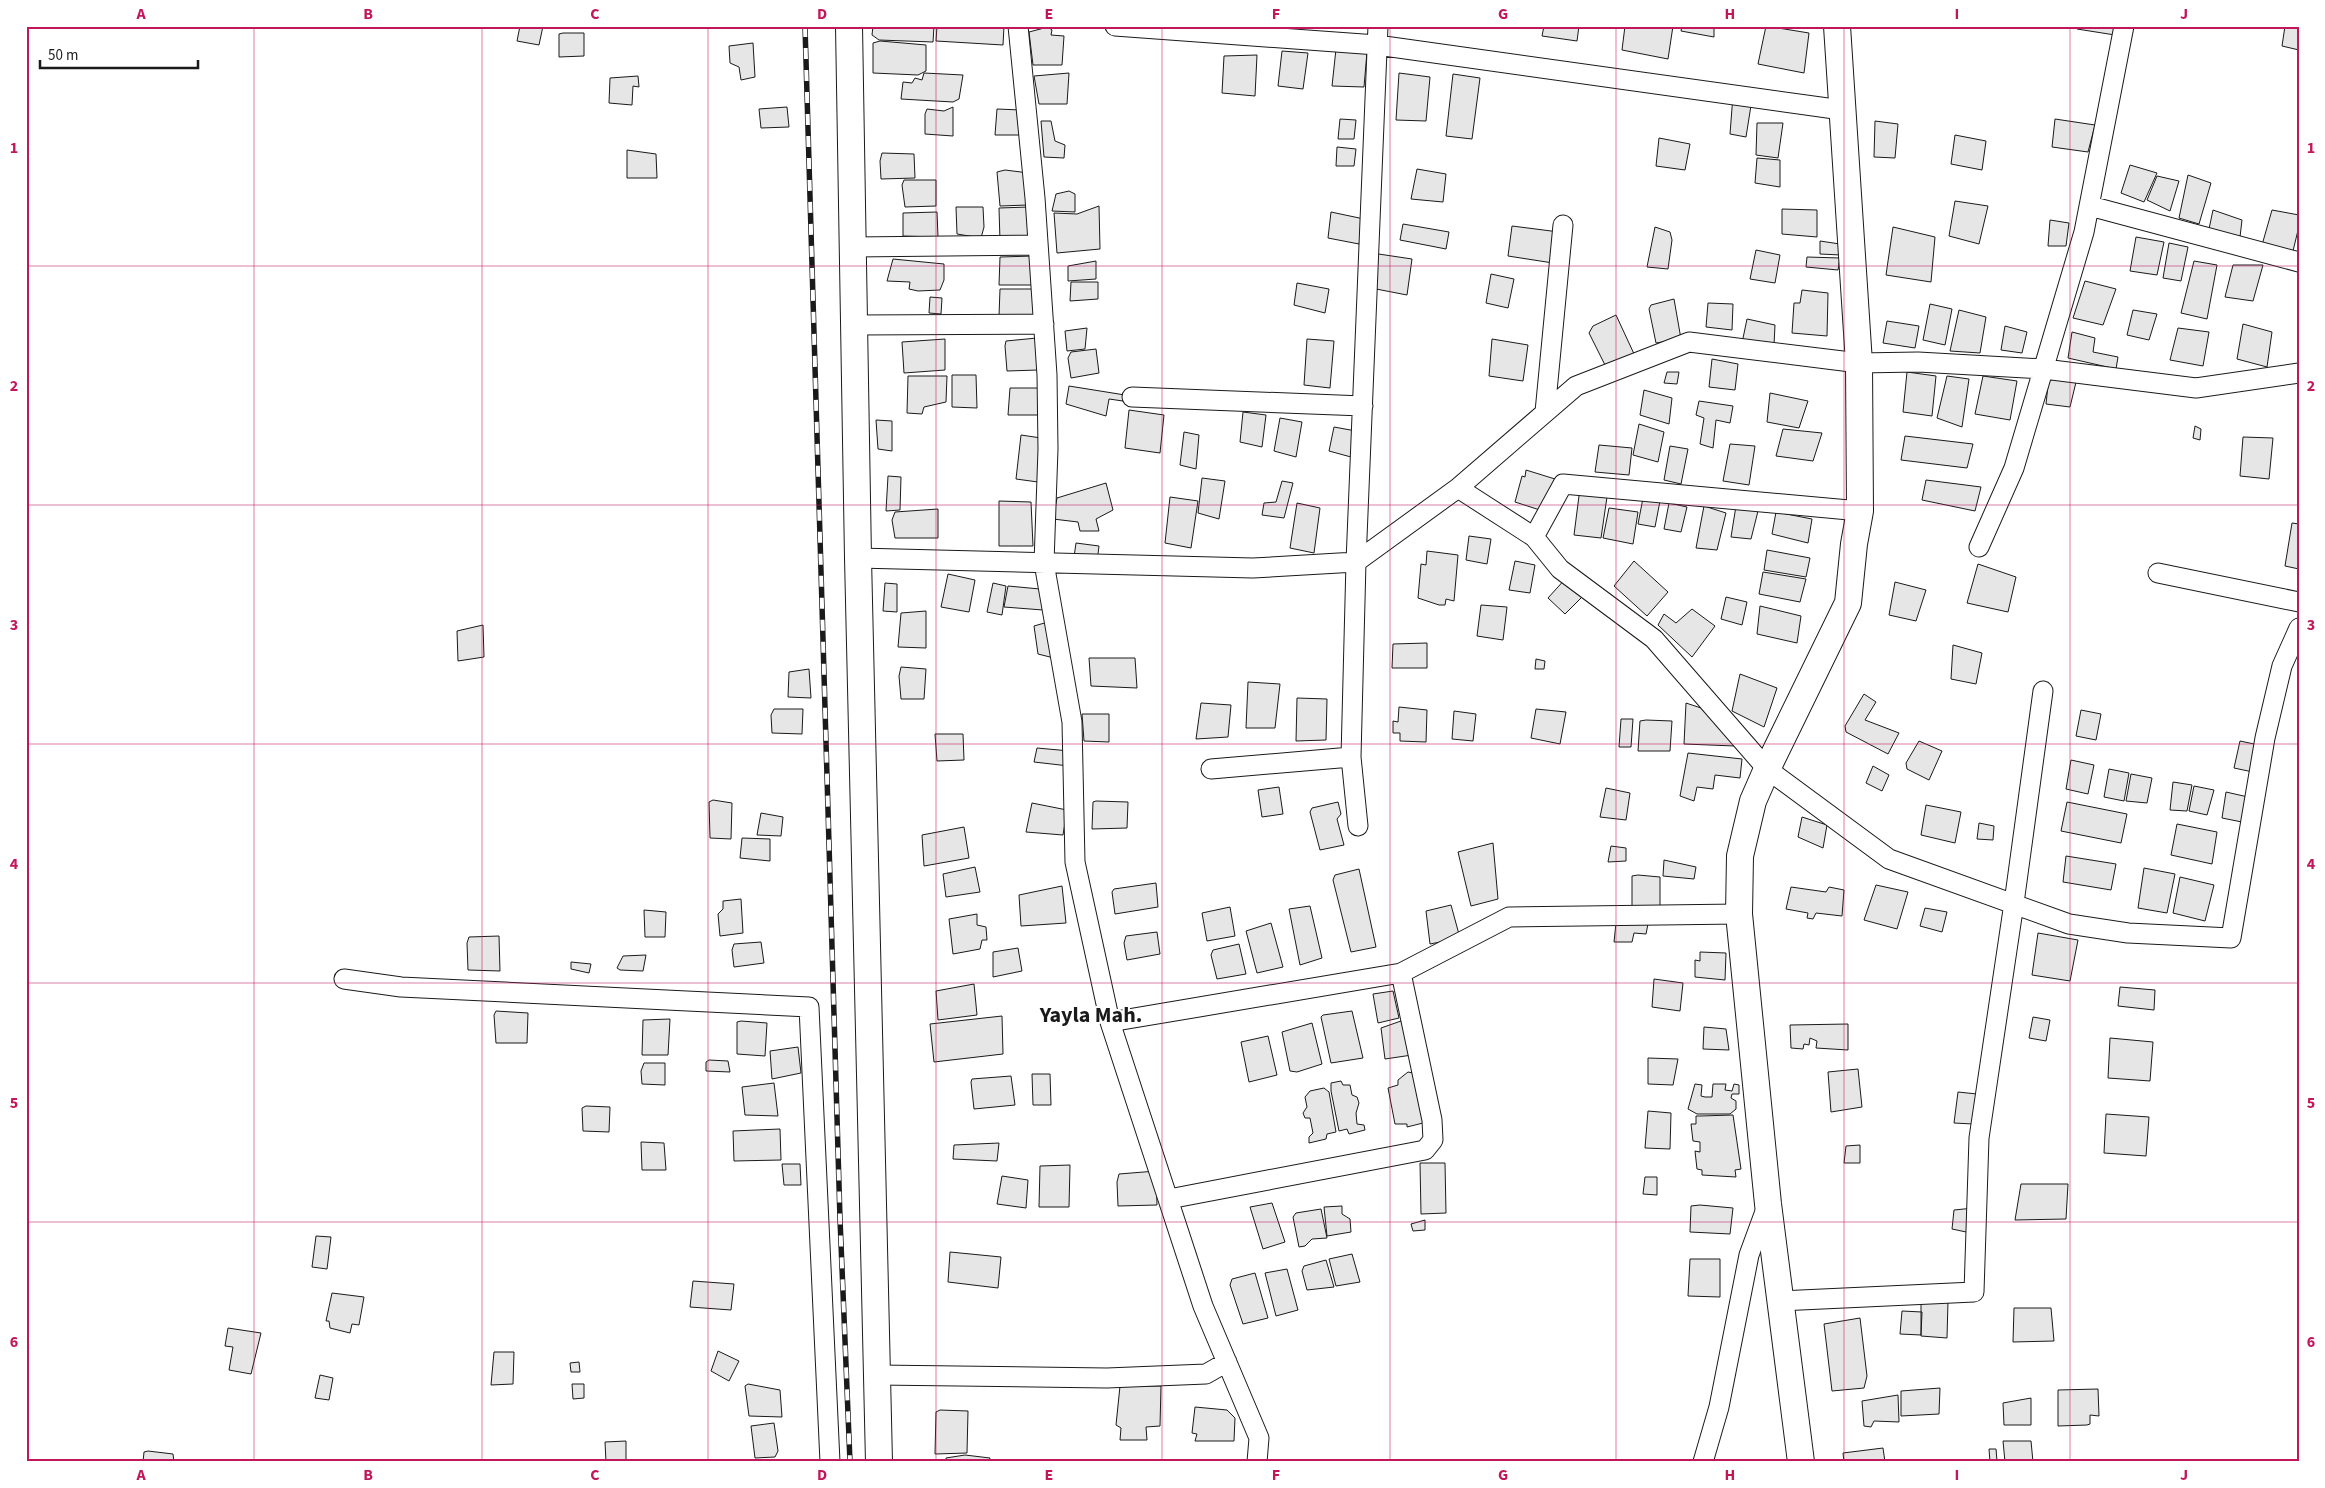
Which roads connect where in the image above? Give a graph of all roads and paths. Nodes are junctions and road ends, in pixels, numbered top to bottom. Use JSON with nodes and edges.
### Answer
{"nodes":[{"id":1,"x":849,"y":26,"type":"edge"},
{"id":2,"x":1018,"y":26,"type":"edge"},
{"id":3,"x":1115,"y":26,"type":"edge"},
{"id":4,"x":1378,"y":26,"type":"edge"},
{"id":5,"x":1837,"y":26,"type":"edge"},
{"id":6,"x":2124,"y":26,"type":"edge"},
{"id":7,"x":1205,"y":30,"type":"edge"},
{"id":8,"x":1377,"y":45,"type":"junction"},
{"id":9,"x":1842,"y":110,"type":"junction"},
{"id":10,"x":2090,"y":206,"type":"junction"},
{"id":11,"x":1563,"y":225,"type":"dead end"},
{"id":12,"x":1038,"y":245,"type":"junction"},
{"id":13,"x":853,"y":247,"type":"junction"},
{"id":14,"x":2299,"y":262,"type":"edge"},
{"id":15,"x":1044,"y":324,"type":"junction"},
{"id":16,"x":854,"y":325,"type":"junction"},
{"id":17,"x":1859,"y":363,"type":"junction"},
{"id":18,"x":2044,"y":369,"type":"junction"},
{"id":19,"x":2299,"y":373,"type":"edge"},
{"id":20,"x":1132,"y":397,"type":"dead end"},
{"id":21,"x":1363,"y":406,"type":"junction"},
{"id":22,"x":1545,"y":412,"type":"junction"},
{"id":23,"x":1458,"y":488,"type":"junction"},
{"id":24,"x":1860,"y":511,"type":"junction"},
{"id":25,"x":1534,"y":537,"type":"junction"},
{"id":26,"x":1979,"y":547,"type":"dead end"},
{"id":27,"x":858,"y":558,"type":"junction"},
{"id":28,"x":1356,"y":562,"type":"junction"},
{"id":29,"x":1044,"y":563,"type":"junction"},
{"id":30,"x":2158,"y":573,"type":"dead end"},
{"id":31,"x":2299,"y":602,"type":"edge"},
{"id":32,"x":2299,"y":628,"type":"edge"},
{"id":33,"x":2042,"y":691,"type":"dead end"},
{"id":34,"x":1351,"y":757,"type":"junction"},
{"id":35,"x":1211,"y":769,"type":"dead end"},
{"id":36,"x":1767,"y":769,"type":"junction"},
{"id":37,"x":1358,"y":826,"type":"dead end"},
{"id":38,"x":2014,"y":903,"type":"junction"},
{"id":39,"x":1739,"y":914,"type":"junction"},
{"id":40,"x":1401,"y":973,"type":"junction"},
{"id":41,"x":344,"y":979,"type":"dead end"},
{"id":42,"x":1110,"y":1022,"type":"junction"},
{"id":43,"x":1169,"y":1199,"type":"junction"},
{"id":44,"x":1768,"y":1204,"type":"junction"},
{"id":45,"x":1779,"y":1302,"type":"junction"},
{"id":46,"x":1227,"y":1362,"type":"junction"},
{"id":47,"x":877,"y":1375,"type":"junction"},
{"id":48,"x":830,"y":1462,"type":"edge"},
{"id":49,"x":879,"y":1462,"type":"edge"},
{"id":50,"x":1257,"y":1462,"type":"edge"},
{"id":51,"x":1703,"y":1462,"type":"edge"},
{"id":52,"x":1801,"y":1462,"type":"edge"}],
"edges":[{"from":1,"to":13,"type":"main road"},
{"from":2,"to":12,"type":"street"},
{"from":3,"to":7,"type":"street"},
{"from":4,"to":8,"type":"street"},
{"from":5,"to":9,"type":"main road"},
{"from":6,"to":10,"type":"street"},
{"from":7,"to":8,"type":"street"},
{"from":8,"to":9,"type":"street"},
{"from":8,"to":21,"type":"street"},
{"from":9,"to":17,"type":"main road"},
{"from":10,"to":14,"type":"street"},
{"from":10,"to":18,"type":"street"},
{"from":11,"to":22,"type":"street"},
{"from":12,"to":13,"type":"street"},
{"from":12,"to":15,"type":"street"},
{"from":13,"to":16,"type":"main road"},
{"from":15,"to":16,"type":"street"},
{"from":15,"to":29,"type":"street"},
{"from":16,"to":27,"type":"main road"},
{"from":17,"to":18,"type":"street"},
{"from":17,"to":22,"type":"street"},
{"from":17,"to":24,"type":"main road"},
{"from":18,"to":19,"type":"street"},
{"from":18,"to":26,"type":"street"},
{"from":20,"to":21,"type":"street"},
{"from":21,"to":28,"type":"street"},
{"from":22,"to":23,"type":"street"},
{"from":23,"to":25,"type":"street"},
{"from":23,"to":28,"type":"street"},
{"from":24,"to":25,"type":"street"},
{"from":24,"to":36,"type":"main road"},
{"from":25,"to":36,"type":"street"},
{"from":27,"to":29,"type":"street"},
{"from":27,"to":47,"type":"main road"},
{"from":28,"to":29,"type":"street"},
{"from":28,"to":34,"type":"street"},
{"from":29,"to":42,"type":"street"},
{"from":30,"to":31,"type":"street"},
{"from":32,"to":38,"type":"street"},
{"from":33,"to":38,"type":"street"},
{"from":34,"to":35,"type":"street"},
{"from":34,"to":37,"type":"street"},
{"from":36,"to":38,"type":"street"},
{"from":36,"to":39,"type":"main road"},
{"from":38,"to":45,"type":"street"},
{"from":39,"to":40,"type":"street"},
{"from":39,"to":44,"type":"main road"},
{"from":40,"to":42,"type":"street"},
{"from":40,"to":43,"type":"street"},
{"from":41,"to":48,"type":"street"},
{"from":42,"to":43,"type":"street"},
{"from":43,"to":46,"type":"street"},
{"from":44,"to":45,"type":"main road"},
{"from":44,"to":51,"type":"street"},
{"from":45,"to":52,"type":"main road"},
{"from":46,"to":47,"type":"street"},
{"from":46,"to":50,"type":"street"},
{"from":47,"to":49,"type":"main road"}]}
